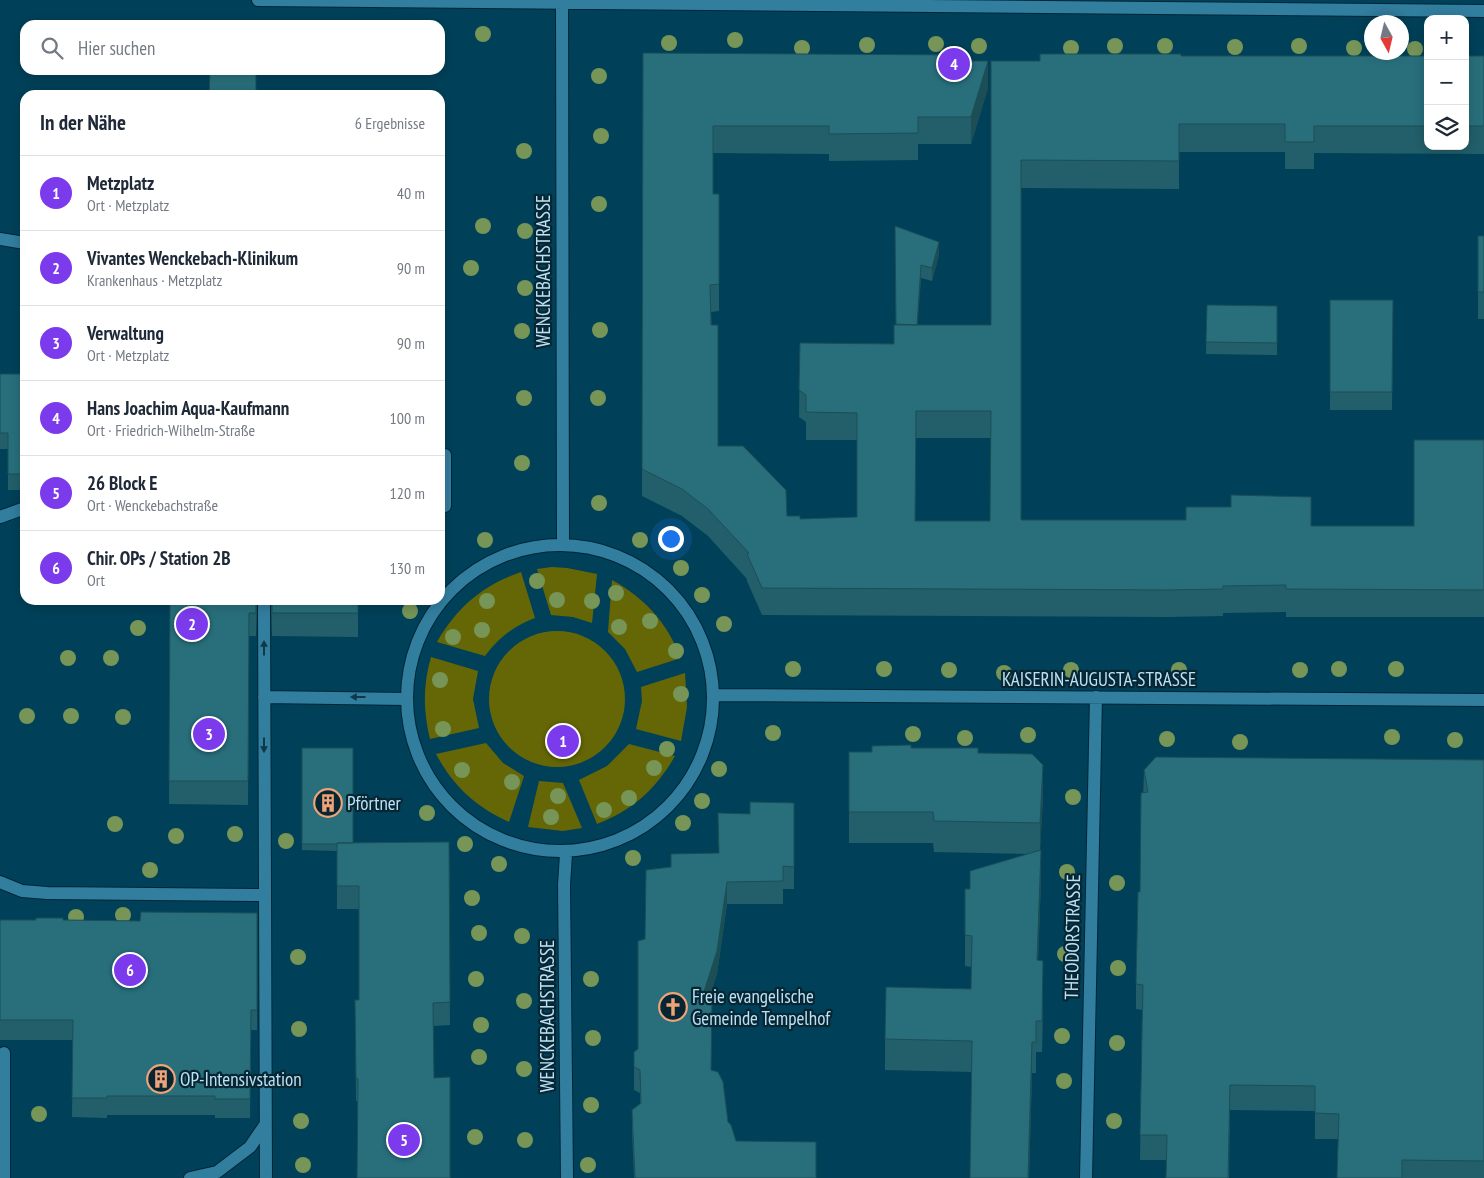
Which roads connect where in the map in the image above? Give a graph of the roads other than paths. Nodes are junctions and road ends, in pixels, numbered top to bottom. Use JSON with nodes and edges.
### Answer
{"nodes":[{"id":1,"x":258,"y":0,"type":"edge"},
{"id":2,"x":562,"y":2,"type":"edge"},
{"id":3,"x":1484,"y":11,"type":"edge"},
{"id":4,"x":0,"y":239,"type":"edge"},
{"id":5,"x":20,"y":242,"type":"edge"},
{"id":6,"x":445,"y":455,"type":"dead end"},
{"id":7,"x":445,"y":506,"type":"edge"},
{"id":8,"x":20,"y":510,"type":"edge"},
{"id":9,"x":0,"y":517,"type":"edge"},
{"id":10,"x":562,"y":543,"type":"junction"},
{"id":11,"x":445,"y":599,"type":"edge"},
{"id":12,"x":264,"y":605,"type":"edge"},
{"id":13,"x":440,"y":605,"type":"edge"},
{"id":14,"x":713,"y":695,"type":"junction"},
{"id":15,"x":264,"y":697,"type":"junction"},
{"id":16,"x":1096,"y":697,"type":"junction"},
{"id":17,"x":407,"y":699,"type":"junction"},
{"id":18,"x":1484,"y":700,"type":"edge"},
{"id":19,"x":566,"y":854,"type":"junction"},
{"id":20,"x":0,"y":882,"type":"edge"},
{"id":21,"x":265,"y":895,"type":"junction"},
{"id":22,"x":4,"y":1053,"type":"dead end"},
{"id":23,"x":266,"y":1125,"type":"junction"},
{"id":24,"x":4,"y":1178,"type":"edge"},
{"id":25,"x":190,"y":1178,"type":"edge"},
{"id":26,"x":266,"y":1178,"type":"edge"},
{"id":27,"x":567,"y":1178,"type":"edge"},
{"id":28,"x":1086,"y":1178,"type":"edge"}],
"edges":[{"from":1,"to":2,"type":"street"},
{"from":2,"to":3,"type":"street"},
{"from":2,"to":10,"type":"street","name":"WENCKEBACHSTRASSE"},
{"from":4,"to":5,"type":"street"},
{"from":6,"to":7,"type":"street"},
{"from":8,"to":9,"type":"street"},
{"from":10,"to":11,"type":"street"},
{"from":10,"to":14,"type":"street"},
{"from":15,"to":12,"type":"street","one_way":true},
{"from":13,"to":17,"type":"street"},
{"from":14,"to":16,"type":"street","name":"KAISERIN-AUGUSTA-STRASSE"},
{"from":14,"to":19,"type":"street"},
{"from":17,"to":15,"type":"street","one_way":true},
{"from":15,"to":21,"type":"street","one_way":true},
{"from":16,"to":18,"type":"street","name":"KAISERIN-AUGUSTA-STRASSE"},
{"from":16,"to":28,"type":"street","name":"THEODORSTRASSE"},
{"from":17,"to":19,"type":"street"},
{"from":19,"to":27,"type":"street","name":"WENCKEBACHSTRASSE"},
{"from":20,"to":21,"type":"street"},
{"from":21,"to":23,"type":"street"},
{"from":22,"to":24,"type":"street"},
{"from":23,"to":25,"type":"street"},
{"from":23,"to":26,"type":"street"}]}
